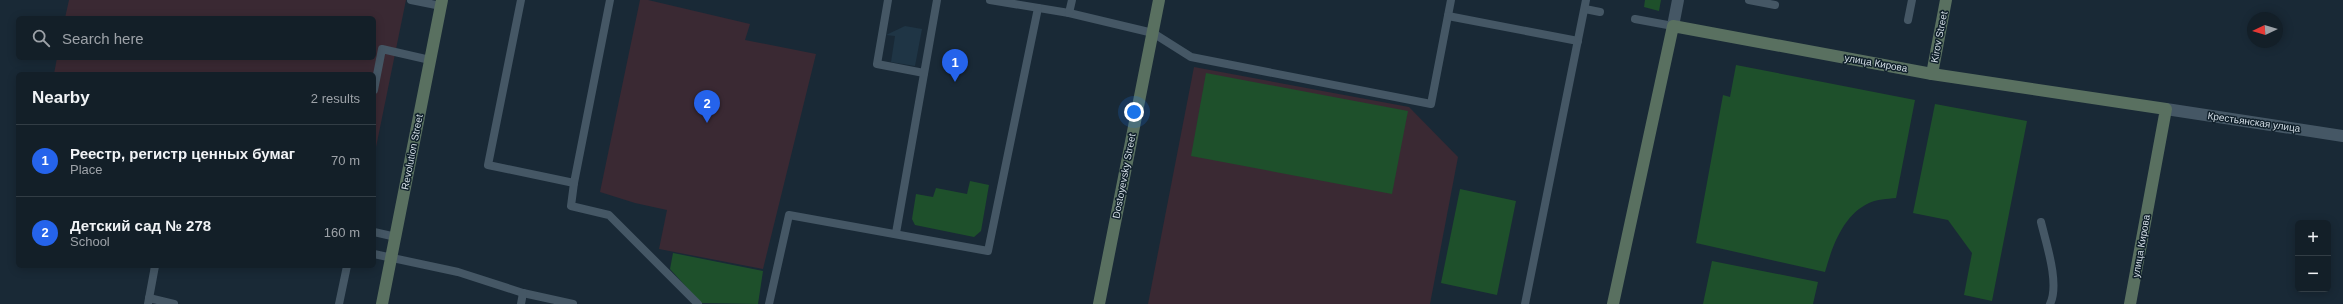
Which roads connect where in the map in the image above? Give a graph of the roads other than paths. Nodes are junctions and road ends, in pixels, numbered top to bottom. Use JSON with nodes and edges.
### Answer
{"nodes":[{"id":1,"x":411,"y":0,"type":"edge"},
{"id":2,"x":521,"y":0,"type":"edge"},
{"id":3,"x":610,"y":0,"type":"edge"},
{"id":4,"x":888,"y":0,"type":"edge"},
{"id":5,"x":937,"y":0,"type":"edge"},
{"id":6,"x":990,"y":0,"type":"edge"},
{"id":7,"x":1072,"y":0,"type":"edge"},
{"id":8,"x":1159,"y":0,"type":"edge"},
{"id":9,"x":1451,"y":0,"type":"edge"},
{"id":10,"x":1586,"y":0,"type":"edge"},
{"id":11,"x":1678,"y":0,"type":"edge"},
{"id":12,"x":1749,"y":0,"type":"edge"},
{"id":13,"x":1912,"y":0,"type":"edge"},
{"id":14,"x":1946,"y":0,"type":"edge"},
{"id":15,"x":441,"y":3,"type":"edge"},
{"id":16,"x":1775,"y":5,"type":"dead end"},
{"id":17,"x":1038,"y":8,"type":"junction"},
{"id":18,"x":1585,"y":9,"type":"junction"},
{"id":19,"x":1600,"y":12,"type":"dead end"},
{"id":20,"x":1070,"y":13,"type":"junction"},
{"id":21,"x":1448,"y":16,"type":"junction"},
{"id":22,"x":1635,"y":19,"type":"dead end"},
{"id":23,"x":1908,"y":20,"type":"dead end"},
{"id":24,"x":1673,"y":26,"type":"junction"},
{"id":25,"x":1153,"y":33,"type":"junction"},
{"id":26,"x":1578,"y":41,"type":"junction"},
{"id":27,"x":430,"y":60,"type":"junction"},
{"id":28,"x":924,"y":73,"type":"junction"},
{"id":29,"x":1932,"y":74,"type":"junction"},
{"id":30,"x":376,"y":80,"type":"edge"},
{"id":31,"x":2166,"y":109,"type":"junction"},
{"id":32,"x":2343,"y":136,"type":"edge"},
{"id":33,"x":574,"y":183,"type":"junction"},
{"id":34,"x":2041,"y":222,"type":"dead end"},
{"id":35,"x":376,"y":232,"type":"edge"},
{"id":36,"x":896,"y":233,"type":"junction"},
{"id":37,"x":396,"y":237,"type":"junction"},
{"id":38,"x":376,"y":254,"type":"edge"},
{"id":39,"x":391,"y":258,"type":"junction"},
{"id":40,"x":156,"y":268,"type":"edge"},
{"id":41,"x":347,"y":268,"type":"edge"},
{"id":42,"x":523,"y":293,"type":"junction"},
{"id":43,"x":148,"y":301,"type":"edge"},
{"id":44,"x":174,"y":304,"type":"edge"},
{"id":45,"x":339,"y":304,"type":"edge"},
{"id":46,"x":382,"y":304,"type":"edge"},
{"id":47,"x":521,"y":304,"type":"edge"},
{"id":48,"x":573,"y":304,"type":"edge"},
{"id":49,"x":698,"y":304,"type":"edge"},
{"id":50,"x":769,"y":304,"type":"edge"},
{"id":51,"x":1099,"y":304,"type":"edge"},
{"id":52,"x":1525,"y":304,"type":"edge"},
{"id":53,"x":1613,"y":304,"type":"edge"},
{"id":54,"x":2050,"y":304,"type":"edge"},
{"id":55,"x":2130,"y":304,"type":"edge"}],
"edges":[{"from":1,"to":15,"type":"lane"},
{"from":2,"to":33,"type":"lane"},
{"from":3,"to":33,"type":"lane"},
{"from":4,"to":28,"type":"lane"},
{"from":5,"to":28,"type":"lane"},
{"from":6,"to":17,"type":"lane"},
{"from":7,"to":20,"type":"lane"},
{"from":8,"to":25,"type":"street","name":"Dostoyevsky Street"},
{"from":9,"to":21,"type":"lane"},
{"from":10,"to":18,"type":"lane"},
{"from":11,"to":24,"type":"street"},
{"from":12,"to":16,"type":"lane"},
{"from":13,"to":23,"type":"lane"},
{"from":14,"to":29,"type":"street","name":"Kirov Street"},
{"from":15,"to":27,"type":"street","name":"Revolution Street"},
{"from":17,"to":20,"type":"lane"},
{"from":17,"to":36,"type":"lane"},
{"from":18,"to":19,"type":"lane"},
{"from":18,"to":26,"type":"lane"},
{"from":20,"to":25,"type":"lane"},
{"from":21,"to":25,"type":"lane"},
{"from":21,"to":26,"type":"lane"},
{"from":22,"to":24,"type":"lane"},
{"from":24,"to":29,"type":"street","name":"улица Кирова"},
{"from":24,"to":53,"type":"street"},
{"from":25,"to":51,"type":"street","name":"Dostoyevsky Street"},
{"from":26,"to":52,"type":"lane"},
{"from":27,"to":30,"type":"lane"},
{"from":27,"to":37,"type":"street","name":"Revolution Street"},
{"from":28,"to":36,"type":"lane"},
{"from":29,"to":31,"type":"street","name":"улица Кирова"},
{"from":31,"to":32,"type":"street","name":"Крестьянская улица"},
{"from":31,"to":55,"type":"street","name":"улица Кирова"},
{"from":33,"to":49,"type":"lane"},
{"from":34,"to":54,"type":"lane"},
{"from":35,"to":37,"type":"lane"},
{"from":36,"to":50,"type":"lane"},
{"from":37,"to":39,"type":"street","name":"Revolution Street"},
{"from":38,"to":39,"type":"lane"},
{"from":39,"to":42,"type":"lane"},
{"from":39,"to":46,"type":"street","name":"Revolution Street"},
{"from":40,"to":43,"type":"lane"},
{"from":41,"to":45,"type":"lane"},
{"from":42,"to":47,"type":"lane"},
{"from":42,"to":48,"type":"lane"},
{"from":43,"to":44,"type":"lane"}]}
